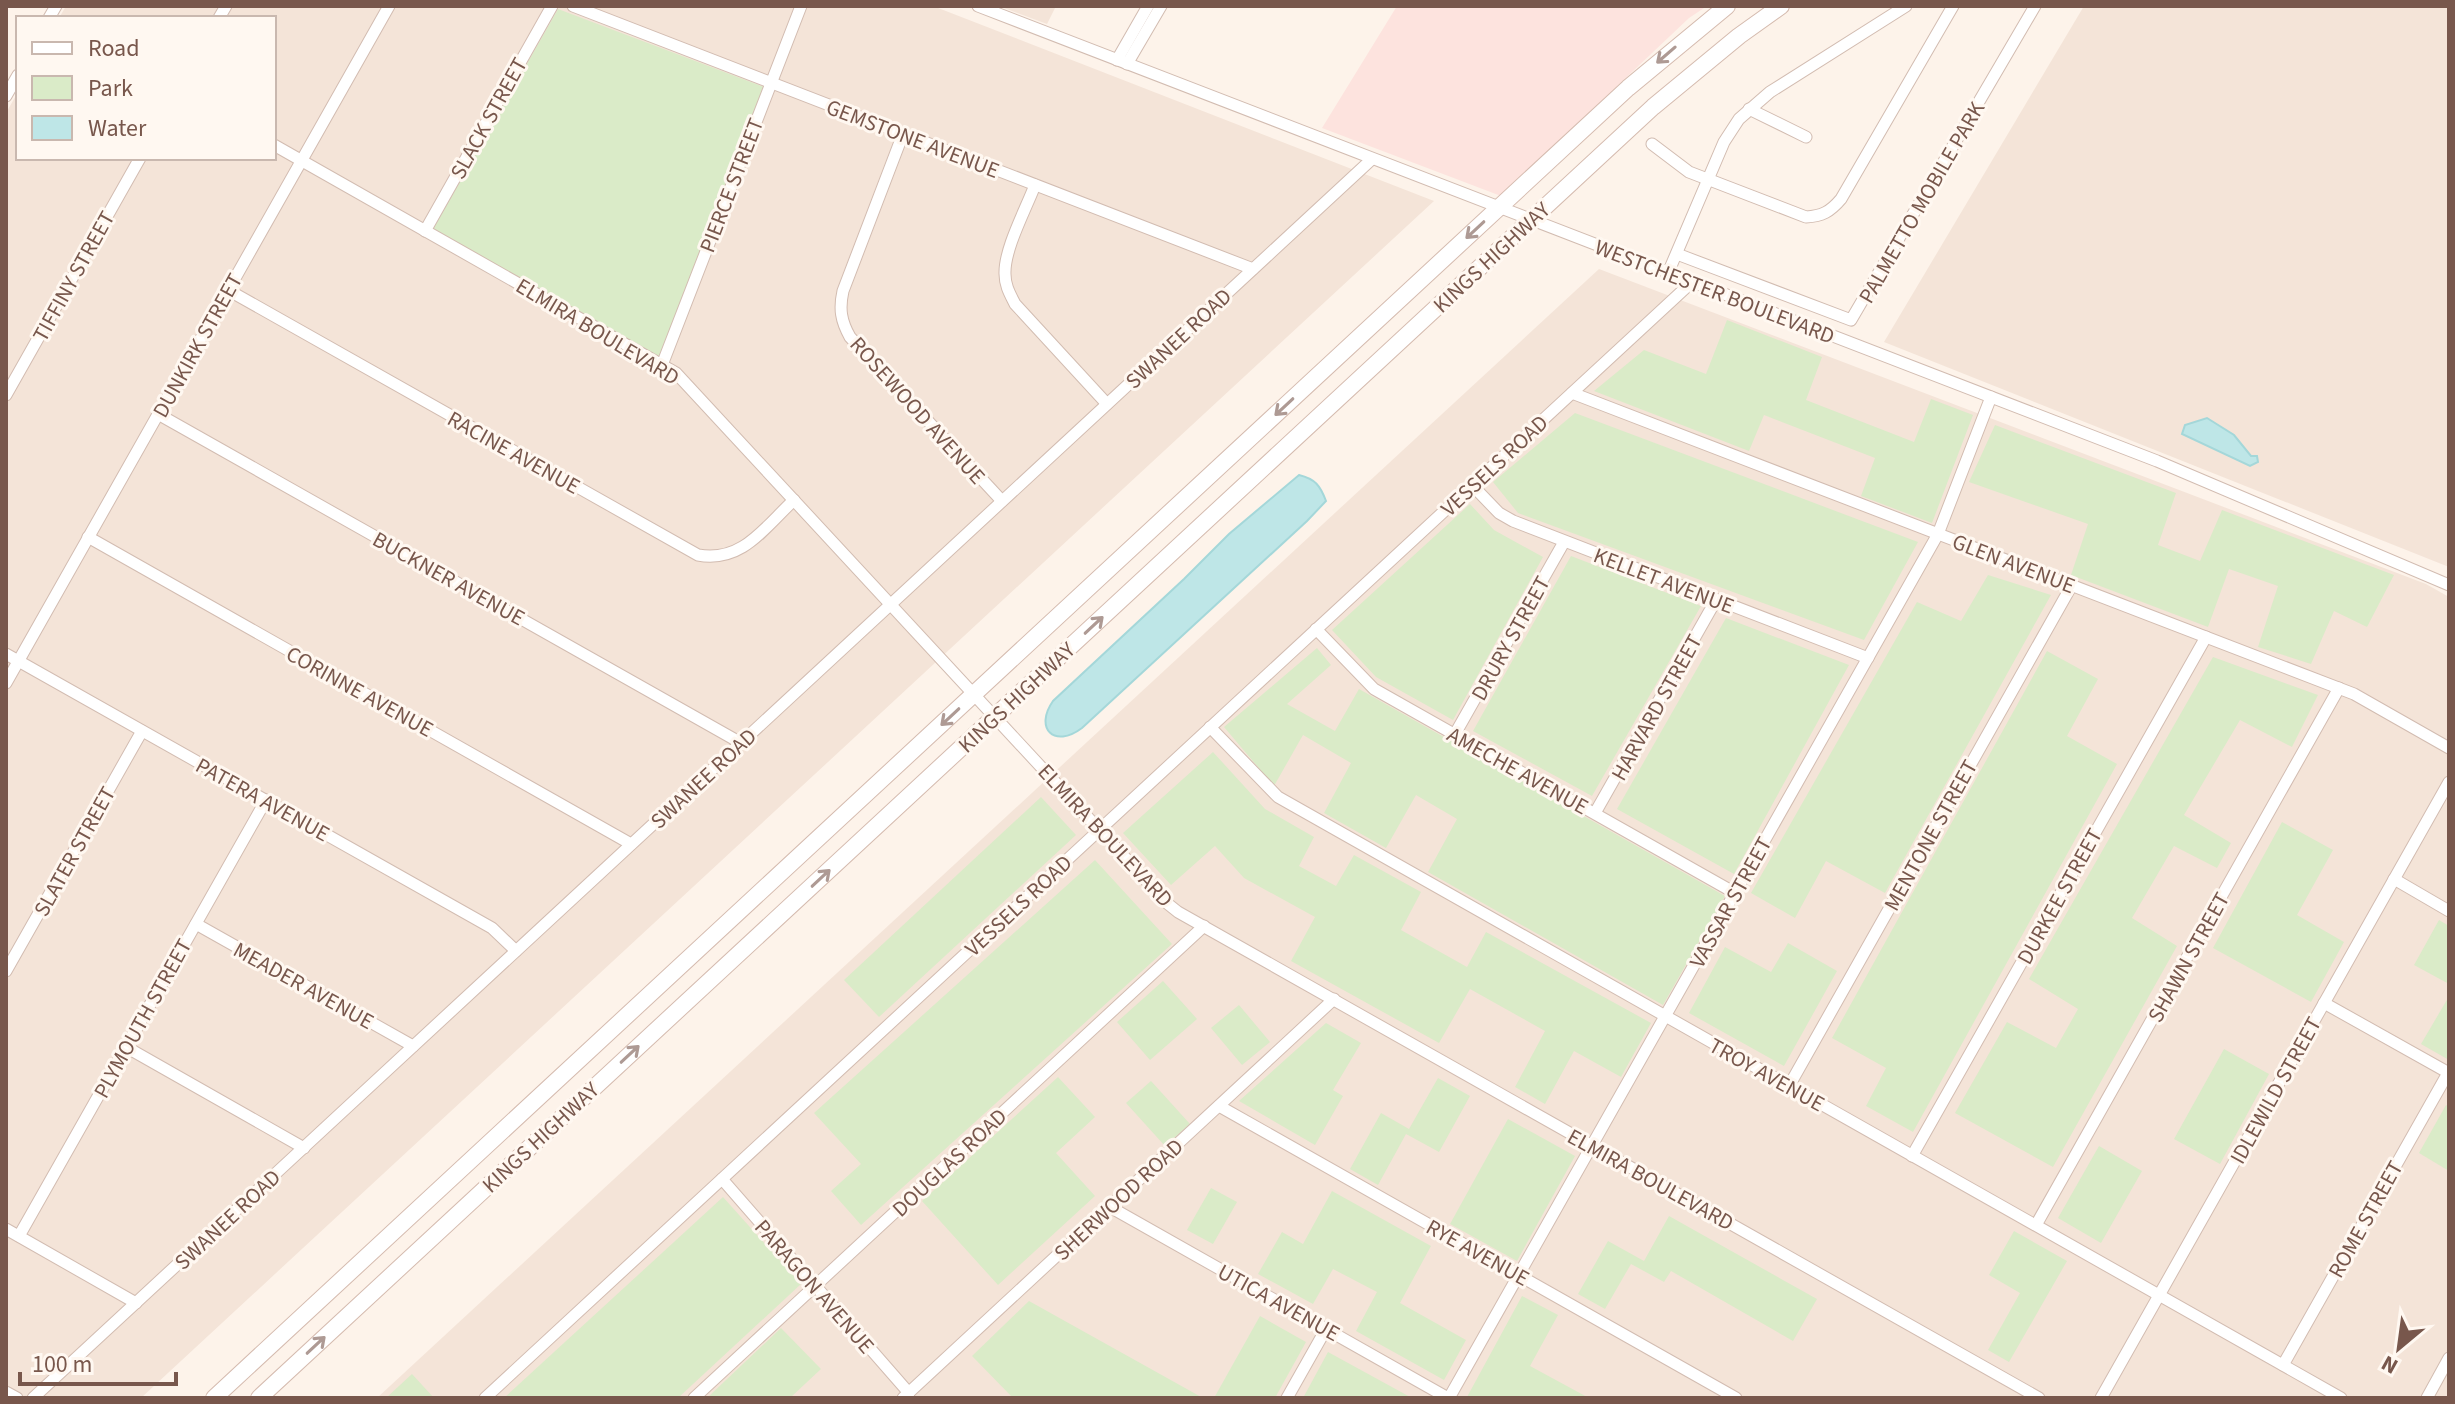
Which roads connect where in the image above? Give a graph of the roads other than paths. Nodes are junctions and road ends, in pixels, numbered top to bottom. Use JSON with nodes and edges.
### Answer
{"nodes":[{"id":1,"x":389,"y":6,"type":"edge"},
{"id":2,"x":552,"y":6,"type":"edge"},
{"id":3,"x":573,"y":6,"type":"edge"},
{"id":4,"x":801,"y":6,"type":"edge"},
{"id":5,"x":978,"y":6,"type":"edge"},
{"id":6,"x":1148,"y":6,"type":"edge"},
{"id":7,"x":1161,"y":6,"type":"edge"},
{"id":8,"x":1727,"y":6,"type":"edge"},
{"id":9,"x":1781,"y":6,"type":"edge"},
{"id":10,"x":1906,"y":6,"type":"edge"},
{"id":11,"x":1953,"y":6,"type":"edge"},
{"id":12,"x":2035,"y":6,"type":"edge"},
{"id":13,"x":1122,"y":62,"type":"junction"},
{"id":14,"x":16,"y":78,"type":"edge"},
{"id":15,"x":771,"y":83,"type":"junction"},
{"id":16,"x":6,"y":96,"type":"edge"},
{"id":17,"x":1749,"y":109,"type":"junction"},
{"id":18,"x":903,"y":134,"type":"junction"},
{"id":19,"x":1806,"y":137,"type":"dead end"},
{"id":20,"x":1652,"y":144,"type":"dead end"},
{"id":21,"x":276,"y":146,"type":"edge"},
{"id":22,"x":1372,"y":159,"type":"junction"},
{"id":23,"x":139,"y":160,"type":"edge"},
{"id":24,"x":301,"y":161,"type":"junction"},
{"id":25,"x":1708,"y":179,"type":"junction"},
{"id":26,"x":1035,"y":185,"type":"junction"},
{"id":27,"x":1499,"y":208,"type":"junction"},
{"id":28,"x":1531,"y":220,"type":"junction"},
{"id":29,"x":425,"y":231,"type":"junction"},
{"id":30,"x":1677,"y":254,"type":"junction"},
{"id":31,"x":1253,"y":269,"type":"junction"},
{"id":32,"x":1668,"y":273,"type":"junction"},
{"id":33,"x":1692,"y":282,"type":"junction"},
{"id":34,"x":228,"y":290,"type":"junction"},
{"id":35,"x":662,"y":365,"type":"junction"},
{"id":36,"x":1572,"y":393,"type":"junction"},
{"id":37,"x":6,"y":395,"type":"edge"},
{"id":38,"x":1991,"y":397,"type":"junction"},
{"id":39,"x":1107,"y":404,"type":"junction"},
{"id":40,"x":158,"y":414,"type":"junction"},
{"id":41,"x":1472,"y":485,"type":"junction"},
{"id":42,"x":794,"y":500,"type":"junction"},
{"id":43,"x":1002,"y":501,"type":"junction"},
{"id":44,"x":1938,"y":534,"type":"junction"},
{"id":45,"x":88,"y":537,"type":"junction"},
{"id":46,"x":1564,"y":542,"type":"junction"},
{"id":47,"x":2072,"y":585,"type":"junction"},
{"id":48,"x":2449,"y":585,"type":"edge"},
{"id":49,"x":1716,"y":600,"type":"junction"},
{"id":50,"x":891,"y":604,"type":"junction"},
{"id":51,"x":1316,"y":629,"type":"junction"},
{"id":52,"x":2206,"y":637,"type":"junction"},
{"id":53,"x":6,"y":654,"type":"edge"},
{"id":54,"x":1868,"y":658,"type":"junction"},
{"id":55,"x":19,"y":661,"type":"junction"},
{"id":56,"x":6,"y":683,"type":"edge"},
{"id":57,"x":2339,"y":688,"type":"junction"},
{"id":58,"x":974,"y":694,"type":"junction"},
{"id":59,"x":995,"y":717,"type":"junction"},
{"id":60,"x":1210,"y":727,"type":"junction"},
{"id":61,"x":142,"y":731,"type":"junction"},
{"id":62,"x":1455,"y":734,"type":"junction"},
{"id":63,"x":741,"y":743,"type":"junction"},
{"id":64,"x":2449,"y":748,"type":"edge"},
{"id":65,"x":2449,"y":782,"type":"edge"},
{"id":66,"x":266,"y":800,"type":"junction"},
{"id":67,"x":1595,"y":813,"type":"junction"},
{"id":68,"x":1099,"y":830,"type":"junction"},
{"id":69,"x":631,"y":844,"type":"junction"},
{"id":70,"x":2394,"y":879,"type":"junction"},
{"id":71,"x":1735,"y":893,"type":"junction"},
{"id":72,"x":2449,"y":911,"type":"edge"},
{"id":73,"x":196,"y":924,"type":"junction"},
{"id":74,"x":1204,"y":926,"type":"junction"},
{"id":75,"x":516,"y":951,"type":"junction"},
{"id":76,"x":6,"y":971,"type":"edge"},
{"id":77,"x":1334,"y":999,"type":"junction"},
{"id":78,"x":2324,"y":1003,"type":"junction"},
{"id":79,"x":1665,"y":1016,"type":"junction"},
{"id":80,"x":413,"y":1046,"type":"junction"},
{"id":81,"x":126,"y":1047,"type":"junction"},
{"id":82,"x":2448,"y":1073,"type":"edge"},
{"id":83,"x":1789,"y":1086,"type":"junction"},
{"id":84,"x":1219,"y":1106,"type":"junction"},
{"id":85,"x":1592,"y":1146,"type":"junction"},
{"id":86,"x":304,"y":1148,"type":"junction"},
{"id":87,"x":1912,"y":1156,"type":"junction"},
{"id":88,"x":722,"y":1179,"type":"junction"},
{"id":89,"x":1110,"y":1207,"type":"junction"},
{"id":90,"x":2036,"y":1225,"type":"junction"},
{"id":91,"x":6,"y":1229,"type":"edge"},
{"id":92,"x":19,"y":1236,"type":"junction"},
{"id":93,"x":1519,"y":1275,"type":"junction"},
{"id":94,"x":815,"y":1286,"type":"junction"},
{"id":95,"x":2159,"y":1295,"type":"junction"},
{"id":96,"x":136,"y":1303,"type":"junction"},
{"id":97,"x":1326,"y":1329,"type":"junction"},
{"id":98,"x":2449,"y":1358,"type":"edge"},
{"id":99,"x":2283,"y":1365,"type":"junction"},
{"id":100,"x":6,"y":1392,"type":"edge"},
{"id":101,"x":906,"y":1395,"type":"edge"},
{"id":102,"x":17,"y":1398,"type":"edge"},
{"id":103,"x":33,"y":1398,"type":"edge"},
{"id":104,"x":214,"y":1398,"type":"edge"},
{"id":105,"x":259,"y":1398,"type":"edge"},
{"id":106,"x":485,"y":1398,"type":"edge"},
{"id":107,"x":694,"y":1398,"type":"edge"},
{"id":108,"x":1287,"y":1398,"type":"edge"},
{"id":109,"x":1449,"y":1398,"type":"edge"},
{"id":110,"x":1736,"y":1398,"type":"edge"},
{"id":111,"x":2039,"y":1398,"type":"edge"},
{"id":112,"x":2101,"y":1398,"type":"edge"},
{"id":113,"x":2341,"y":1398,"type":"edge"},
{"id":114,"x":2427,"y":1398,"type":"edge"}],
"edges":[{"from":1,"to":24,"type":"street","name":"DUNKIRK STREET"},
{"from":2,"to":29,"type":"street","name":"SLACK STREET"},
{"from":3,"to":15,"type":"street","name":"GEMSTONE AVENUE"},
{"from":4,"to":15,"type":"street","name":"PIERCE STREET"},
{"from":5,"to":13,"type":"street","name":"WESTCHESTER BOULEVARD"},
{"from":6,"to":13,"type":"street"},
{"from":7,"to":13,"type":"street"},
{"from":8,"to":27,"type":"main road","name":"KINGS HIGHWAY","one_way":true},
{"from":9,"to":28,"type":"main road","name":"KINGS HIGHWAY"},
{"from":10,"to":17,"type":"street"},
{"from":11,"to":25,"type":"street"},
{"from":12,"to":30,"type":"street","name":"PALMETTO MOBILE PARK"},
{"from":13,"to":22,"type":"street","name":"WESTCHESTER BOULEVARD"},
{"from":14,"to":16,"type":"street"},
{"from":15,"to":18,"type":"street","name":"GEMSTONE AVENUE"},
{"from":15,"to":35,"type":"street","name":"PIERCE STREET"},
{"from":17,"to":19,"type":"street"},
{"from":17,"to":25,"type":"street"},
{"from":18,"to":26,"type":"street","name":"GEMSTONE AVENUE"},
{"from":18,"to":43,"type":"street","name":"ROSEWOOD AVENUE"},
{"from":20,"to":25,"type":"street"},
{"from":21,"to":24,"type":"street","name":"ELMIRA BOULEVARD"},
{"from":22,"to":27,"type":"street","name":"WESTCHESTER BOULEVARD"},
{"from":22,"to":31,"type":"street","name":"SWANEE ROAD"},
{"from":23,"to":37,"type":"street","name":"TIFFINY STREET"},
{"from":24,"to":29,"type":"street","name":"ELMIRA BOULEVARD"},
{"from":24,"to":34,"type":"street","name":"DUNKIRK STREET"},
{"from":25,"to":30,"type":"street"},
{"from":26,"to":31,"type":"street","name":"GEMSTONE AVENUE"},
{"from":26,"to":39,"type":"street"},
{"from":27,"to":28,"type":"street","name":"WESTCHESTER BOULEVARD"},
{"from":27,"to":58,"type":"main road","name":"KINGS HIGHWAY","one_way":true},
{"from":28,"to":32,"type":"street","name":"WESTCHESTER BOULEVARD"},
{"from":59,"to":28,"type":"main road","name":"KINGS HIGHWAY","one_way":true},
{"from":29,"to":35,"type":"street","name":"ELMIRA BOULEVARD"},
{"from":30,"to":32,"type":"street"},
{"from":31,"to":39,"type":"street","name":"SWANEE ROAD"},
{"from":32,"to":33,"type":"street","name":"WESTCHESTER BOULEVARD"},
{"from":33,"to":36,"type":"street","name":"VESSELS ROAD"},
{"from":33,"to":38,"type":"street","name":"WESTCHESTER BOULEVARD"},
{"from":34,"to":40,"type":"street","name":"DUNKIRK STREET"},
{"from":34,"to":42,"type":"street","name":"RACINE AVENUE"},
{"from":35,"to":42,"type":"street","name":"ELMIRA BOULEVARD"},
{"from":36,"to":41,"type":"street","name":"VESSELS ROAD"},
{"from":36,"to":44,"type":"street","name":"GLEN AVENUE"},
{"from":38,"to":44,"type":"street","name":"VASSAR STREET"},
{"from":38,"to":48,"type":"street","name":"WESTCHESTER BOULEVARD"},
{"from":39,"to":43,"type":"street","name":"SWANEE ROAD"},
{"from":40,"to":45,"type":"street","name":"DUNKIRK STREET"},
{"from":40,"to":63,"type":"street","name":"BUCKNER AVENUE"},
{"from":41,"to":46,"type":"street","name":"KELLET AVENUE"},
{"from":41,"to":51,"type":"street","name":"VESSELS ROAD"},
{"from":42,"to":50,"type":"street","name":"ELMIRA BOULEVARD"},
{"from":43,"to":50,"type":"street","name":"SWANEE ROAD"},
{"from":44,"to":47,"type":"street","name":"GLEN AVENUE"},
{"from":44,"to":54,"type":"street","name":"VASSAR STREET"},
{"from":45,"to":55,"type":"street","name":"DUNKIRK STREET"},
{"from":45,"to":69,"type":"street","name":"CORINNE AVENUE"},
{"from":46,"to":49,"type":"street","name":"KELLET AVENUE"},
{"from":46,"to":62,"type":"street","name":"DRURY STREET"},
{"from":47,"to":52,"type":"street","name":"GLEN AVENUE"},
{"from":47,"to":83,"type":"street","name":"MENTONE STREET"},
{"from":49,"to":54,"type":"street","name":"KELLET AVENUE"},
{"from":49,"to":67,"type":"street","name":"HARVARD STREET"},
{"from":50,"to":58,"type":"street","name":"ELMIRA BOULEVARD"},
{"from":50,"to":63,"type":"street","name":"SWANEE ROAD"},
{"from":51,"to":60,"type":"street","name":"VESSELS ROAD"},
{"from":51,"to":62,"type":"street","name":"AMECHE AVENUE"},
{"from":52,"to":57,"type":"street","name":"GLEN AVENUE"},
{"from":52,"to":87,"type":"street","name":"DURKEE STREET"},
{"from":53,"to":55,"type":"street","name":"PATERA AVENUE"},
{"from":54,"to":71,"type":"street","name":"VASSAR STREET"},
{"from":55,"to":56,"type":"street","name":"DUNKIRK STREET"},
{"from":55,"to":61,"type":"street","name":"PATERA AVENUE"},
{"from":57,"to":64,"type":"street","name":"GLEN AVENUE"},
{"from":57,"to":90,"type":"street","name":"SHAWN STREET"},
{"from":58,"to":59,"type":"street","name":"ELMIRA BOULEVARD"},
{"from":58,"to":104,"type":"main road","name":"KINGS HIGHWAY","one_way":true},
{"from":59,"to":68,"type":"street","name":"ELMIRA BOULEVARD"},
{"from":105,"to":59,"type":"main road","name":"KINGS HIGHWAY","one_way":true},
{"from":60,"to":68,"type":"street","name":"VESSELS ROAD"},
{"from":60,"to":79,"type":"street","name":"TROY AVENUE"},
{"from":61,"to":66,"type":"street","name":"PATERA AVENUE"},
{"from":61,"to":76,"type":"street","name":"SLATER STREET"},
{"from":62,"to":67,"type":"street","name":"AMECHE AVENUE"},
{"from":63,"to":69,"type":"street","name":"SWANEE ROAD"},
{"from":65,"to":70,"type":"street","name":"IDLEWILD STREET"},
{"from":66,"to":73,"type":"street","name":"PLYMOUTH STREET"},
{"from":66,"to":75,"type":"street","name":"PATERA AVENUE"},
{"from":67,"to":71,"type":"street","name":"AMECHE AVENUE"},
{"from":68,"to":74,"type":"street","name":"ELMIRA BOULEVARD"},
{"from":68,"to":88,"type":"street","name":"VESSELS ROAD"},
{"from":69,"to":75,"type":"street","name":"SWANEE ROAD"},
{"from":70,"to":72,"type":"street"},
{"from":70,"to":78,"type":"street","name":"IDLEWILD STREET"},
{"from":71,"to":79,"type":"street","name":"VASSAR STREET"},
{"from":73,"to":80,"type":"street","name":"MEADER AVENUE"},
{"from":73,"to":81,"type":"street","name":"PLYMOUTH STREET"},
{"from":74,"to":77,"type":"street","name":"ELMIRA BOULEVARD"},
{"from":74,"to":94,"type":"street","name":"DOUGLAS ROAD"},
{"from":75,"to":80,"type":"street","name":"SWANEE ROAD"},
{"from":77,"to":84,"type":"street","name":"SHERWOOD ROAD"},
{"from":77,"to":85,"type":"street","name":"ELMIRA BOULEVARD"},
{"from":78,"to":82,"type":"street"},
{"from":78,"to":95,"type":"street","name":"IDLEWILD STREET"},
{"from":79,"to":83,"type":"street","name":"TROY AVENUE"},
{"from":79,"to":85,"type":"street","name":"VASSAR STREET"},
{"from":80,"to":86,"type":"street","name":"SWANEE ROAD"},
{"from":81,"to":86,"type":"street"},
{"from":81,"to":92,"type":"street","name":"PLYMOUTH STREET"},
{"from":82,"to":99,"type":"street","name":"ROME STREET"},
{"from":83,"to":87,"type":"street","name":"TROY AVENUE"},
{"from":84,"to":89,"type":"street","name":"SHERWOOD ROAD"},
{"from":84,"to":93,"type":"street","name":"RYE AVENUE"},
{"from":85,"to":93,"type":"street","name":"VASSAR STREET"},
{"from":85,"to":111,"type":"street","name":"ELMIRA BOULEVARD"},
{"from":86,"to":96,"type":"street","name":"SWANEE ROAD"},
{"from":87,"to":90,"type":"street","name":"TROY AVENUE"},
{"from":88,"to":94,"type":"street","name":"PARAGON AVENUE"},
{"from":88,"to":106,"type":"street","name":"VESSELS ROAD"},
{"from":89,"to":97,"type":"street","name":"UTICA AVENUE"},
{"from":89,"to":101,"type":"street","name":"SHERWOOD ROAD"},
{"from":90,"to":95,"type":"street","name":"TROY AVENUE"},
{"from":91,"to":92,"type":"street"},
{"from":92,"to":96,"type":"street"},
{"from":93,"to":109,"type":"street","name":"VASSAR STREET"},
{"from":93,"to":110,"type":"street","name":"RYE AVENUE"},
{"from":94,"to":101,"type":"street","name":"PARAGON AVENUE"},
{"from":94,"to":107,"type":"street","name":"DOUGLAS ROAD"},
{"from":95,"to":99,"type":"street","name":"TROY AVENUE"},
{"from":95,"to":112,"type":"street","name":"IDLEWILD STREET"},
{"from":96,"to":103,"type":"street","name":"SWANEE ROAD"},
{"from":97,"to":108,"type":"street"},
{"from":97,"to":109,"type":"street","name":"UTICA AVENUE"},
{"from":98,"to":114,"type":"street"},
{"from":99,"to":113,"type":"street","name":"TROY AVENUE"},
{"from":100,"to":102,"type":"street"}]}
